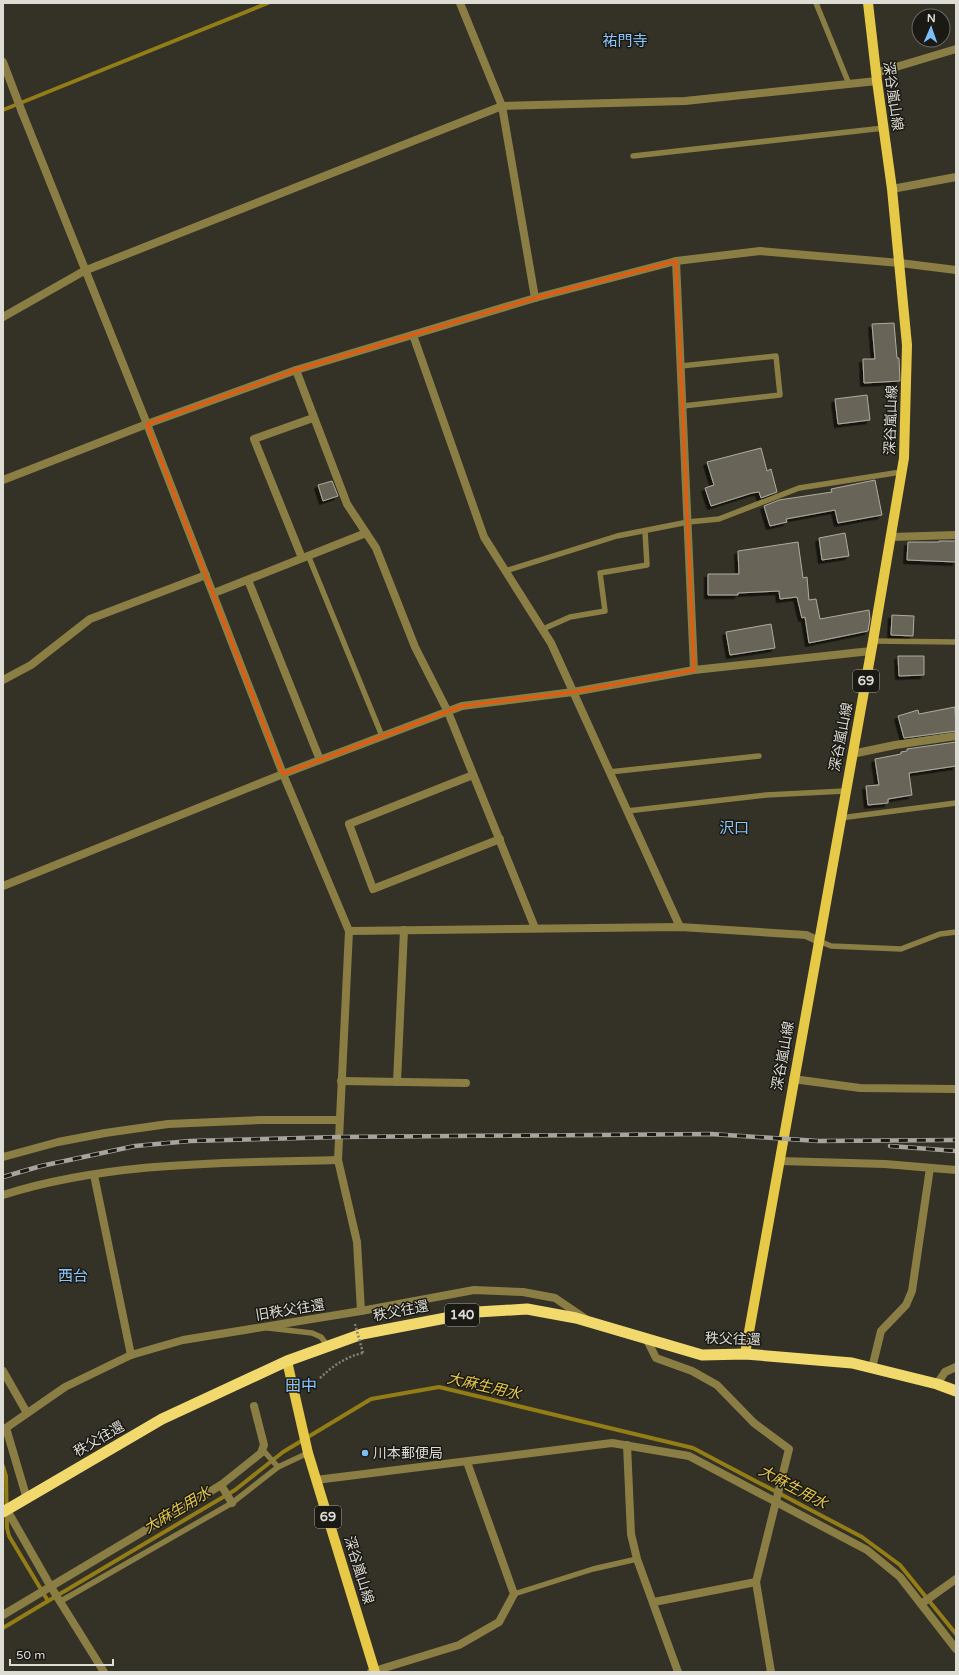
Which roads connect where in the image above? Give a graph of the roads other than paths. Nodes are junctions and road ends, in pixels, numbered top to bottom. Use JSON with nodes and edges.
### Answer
{"nodes":[{"id":1,"x":460,"y":3,"type":"edge"},
{"id":2,"x":816,"y":3,"type":"edge"},
{"id":3,"x":868,"y":3,"type":"edge"},
{"id":4,"x":956,"y":49,"type":"edge"},
{"id":5,"x":3,"y":62,"type":"edge"},
{"id":6,"x":876,"y":77,"type":"junction"},
{"id":7,"x":849,"y":84,"type":"junction"},
{"id":8,"x":502,"y":106,"type":"junction"},
{"id":9,"x":884,"y":128,"type":"junction"},
{"id":10,"x":633,"y":156,"type":"dead end"},
{"id":11,"x":956,"y":177,"type":"edge"},
{"id":12,"x":892,"y":189,"type":"junction"},
{"id":13,"x":676,"y":261,"type":"junction"},
{"id":14,"x":900,"y":263,"type":"junction"},
{"id":15,"x":956,"y":270,"type":"edge"},
{"id":16,"x":84,"y":271,"type":"junction"},
{"id":17,"x":535,"y":298,"type":"junction"},
{"id":18,"x":3,"y":317,"type":"edge"},
{"id":19,"x":413,"y":335,"type":"junction"},
{"id":20,"x":681,"y":366,"type":"junction"},
{"id":21,"x":296,"y":370,"type":"junction"},
{"id":22,"x":683,"y":406,"type":"junction"},
{"id":23,"x":313,"y":418,"type":"junction"},
{"id":24,"x":146,"y":424,"type":"junction"},
{"id":25,"x":902,"y":472,"type":"junction"},
{"id":26,"x":3,"y":480,"type":"edge"},
{"id":27,"x":688,"y":522,"type":"junction"},
{"id":28,"x":645,"y":531,"type":"junction"},
{"id":29,"x":366,"y":533,"type":"junction"},
{"id":30,"x":956,"y":534,"type":"edge"},
{"id":31,"x":891,"y":537,"type":"junction"},
{"id":32,"x":305,"y":557,"type":"junction"},
{"id":33,"x":505,"y":571,"type":"junction"},
{"id":34,"x":206,"y":575,"type":"junction"},
{"id":35,"x":248,"y":580,"type":"junction"},
{"id":36,"x":214,"y":593,"type":"junction"},
{"id":37,"x":543,"y":629,"type":"junction"},
{"id":38,"x":956,"y":642,"type":"edge"},
{"id":39,"x":872,"y":646,"type":"junction"},
{"id":40,"x":694,"y":670,"type":"junction"},
{"id":41,"x":3,"y":680,"type":"edge"},
{"id":42,"x":573,"y":692,"type":"junction"},
{"id":43,"x":448,"y":712,"type":"junction"},
{"id":44,"x":382,"y":736,"type":"junction"},
{"id":45,"x":956,"y":736,"type":"edge"},
{"id":46,"x":852,"y":754,"type":"junction"},
{"id":47,"x":759,"y":756,"type":"dead end"},
{"id":48,"x":320,"y":760,"type":"junction"},
{"id":49,"x":610,"y":772,"type":"junction"},
{"id":50,"x":283,"y":774,"type":"junction"},
{"id":51,"x":473,"y":775,"type":"junction"},
{"id":52,"x":845,"y":791,"type":"junction"},
{"id":53,"x":956,"y":803,"type":"edge"},
{"id":54,"x":627,"y":811,"type":"junction"},
{"id":55,"x":840,"y":818,"type":"junction"},
{"id":56,"x":500,"y":839,"type":"junction"},
{"id":57,"x":3,"y":886,"type":"edge"},
{"id":58,"x":680,"y":927,"type":"junction"},
{"id":59,"x":535,"y":928,"type":"junction"},
{"id":60,"x":404,"y":930,"type":"junction"},
{"id":61,"x":349,"y":931,"type":"junction"},
{"id":62,"x":956,"y":932,"type":"edge"},
{"id":63,"x":819,"y":941,"type":"junction"},
{"id":64,"x":793,"y":1079,"type":"junction"},
{"id":65,"x":341,"y":1081,"type":"junction"},
{"id":66,"x":397,"y":1082,"type":"junction"},
{"id":67,"x":466,"y":1083,"type":"dead end"},
{"id":68,"x":956,"y":1089,"type":"edge"},
{"id":69,"x":340,"y":1120,"type":"junction"},
{"id":70,"x":3,"y":1157,"type":"edge"},
{"id":71,"x":338,"y":1160,"type":"junction"},
{"id":72,"x":779,"y":1161,"type":"junction"},
{"id":73,"x":930,"y":1168,"type":"junction"},
{"id":74,"x":956,"y":1170,"type":"edge"},
{"id":75,"x":94,"y":1175,"type":"junction"},
{"id":76,"x":3,"y":1195,"type":"edge"},
{"id":77,"x":361,"y":1311,"type":"junction"},
{"id":78,"x":594,"y":1324,"type":"junction"},
{"id":79,"x":264,"y":1327,"type":"junction"},
{"id":80,"x":646,"y":1340,"type":"junction"},
{"id":81,"x":327,"y":1345,"type":"junction"},
{"id":82,"x":745,"y":1354,"type":"junction"},
{"id":83,"x":131,"y":1355,"type":"junction"},
{"id":84,"x":287,"y":1361,"type":"junction"},
{"id":85,"x":956,"y":1367,"type":"edge"},
{"id":86,"x":872,"y":1368,"type":"junction"},
{"id":87,"x":3,"y":1371,"type":"edge"},
{"id":88,"x":937,"y":1384,"type":"junction"},
{"id":89,"x":956,"y":1391,"type":"edge"},
{"id":90,"x":254,"y":1406,"type":"dead end"},
{"id":91,"x":27,"y":1413,"type":"junction"},
{"id":92,"x":4,"y":1429,"type":"edge"},
{"id":93,"x":627,"y":1445,"type":"junction"},
{"id":94,"x":265,"y":1452,"type":"junction"},
{"id":95,"x":308,"y":1453,"type":"junction"},
{"id":96,"x":467,"y":1462,"type":"junction"},
{"id":97,"x":276,"y":1465,"type":"junction"},
{"id":98,"x":316,"y":1480,"type":"junction"},
{"id":99,"x":222,"y":1488,"type":"junction"},
{"id":100,"x":26,"y":1499,"type":"junction"},
{"id":101,"x":231,"y":1501,"type":"junction"},
{"id":102,"x":777,"y":1503,"type":"junction"},
{"id":103,"x":5,"y":1511,"type":"edge"},
{"id":104,"x":637,"y":1559,"type":"junction"},
{"id":105,"x":956,"y":1579,"type":"edge"},
{"id":106,"x":756,"y":1582,"type":"junction"},
{"id":107,"x":52,"y":1593,"type":"junction"},
{"id":108,"x":514,"y":1594,"type":"junction"},
{"id":109,"x":654,"y":1602,"type":"junction"},
{"id":110,"x":921,"y":1604,"type":"junction"},
{"id":111,"x":3,"y":1615,"type":"edge"},
{"id":112,"x":956,"y":1649,"type":"edge"},
{"id":113,"x":374,"y":1671,"type":"edge"},
{"id":114,"x":104,"y":1672,"type":"edge"},
{"id":115,"x":678,"y":1672,"type":"edge"},
{"id":116,"x":771,"y":1672,"type":"edge"}],
"edges":[{"from":1,"to":8,"type":"street"},
{"from":2,"to":7,"type":"lane"},
{"from":3,"to":6,"type":"main road","name":"深谷嵐山線","number":"69"},
{"from":4,"to":6,"type":"street"},
{"from":5,"to":16,"type":"street"},
{"from":6,"to":7,"type":"street"},
{"from":6,"to":9,"type":"main road","name":"深谷嵐山線","number":"69"},
{"from":7,"to":8,"type":"street"},
{"from":8,"to":16,"type":"street"},
{"from":8,"to":17,"type":"street"},
{"from":9,"to":10,"type":"lane"},
{"from":9,"to":12,"type":"main road","name":"深谷嵐山線","number":"69"},
{"from":11,"to":12,"type":"street"},
{"from":12,"to":14,"type":"main road","name":"深谷嵐山線","number":"69"},
{"from":13,"to":14,"type":"street"},
{"from":13,"to":17,"type":"street"},
{"from":13,"to":20,"type":"street"},
{"from":14,"to":15,"type":"street"},
{"from":14,"to":25,"type":"main road","name":"深谷嵐山線","number":"69"},
{"from":16,"to":18,"type":"street"},
{"from":16,"to":24,"type":"street"},
{"from":17,"to":19,"type":"street"},
{"from":19,"to":21,"type":"street"},
{"from":19,"to":33,"type":"street"},
{"from":20,"to":22,"type":"street"},
{"from":20,"to":22,"type":"lane"},
{"from":21,"to":23,"type":"street"},
{"from":21,"to":24,"type":"street"},
{"from":22,"to":27,"type":"street"},
{"from":23,"to":29,"type":"street"},
{"from":23,"to":32,"type":"street"},
{"from":24,"to":26,"type":"street"},
{"from":24,"to":34,"type":"street"},
{"from":25,"to":27,"type":"lane"},
{"from":25,"to":31,"type":"main road","name":"深谷嵐山線","number":"69"},
{"from":27,"to":28,"type":"lane"},
{"from":27,"to":40,"type":"street"},
{"from":28,"to":33,"type":"lane"},
{"from":28,"to":37,"type":"lane"},
{"from":29,"to":32,"type":"street"},
{"from":29,"to":43,"type":"street"},
{"from":30,"to":31,"type":"street"},
{"from":31,"to":39,"type":"main road","name":"深谷嵐山線","number":"69"},
{"from":32,"to":35,"type":"street"},
{"from":32,"to":44,"type":"lane"},
{"from":33,"to":37,"type":"street"},
{"from":34,"to":36,"type":"street"},
{"from":34,"to":41,"type":"street"},
{"from":35,"to":36,"type":"street"},
{"from":35,"to":48,"type":"street"},
{"from":36,"to":50,"type":"street"},
{"from":37,"to":42,"type":"street"},
{"from":38,"to":39,"type":"lane"},
{"from":39,"to":40,"type":"street"},
{"from":39,"to":46,"type":"main road","name":"深谷嵐山線","number":"69"},
{"from":40,"to":42,"type":"street"},
{"from":42,"to":43,"type":"street"},
{"from":42,"to":49,"type":"street"},
{"from":43,"to":44,"type":"street"},
{"from":43,"to":51,"type":"street"},
{"from":44,"to":48,"type":"street"},
{"from":45,"to":46,"type":"street"},
{"from":46,"to":52,"type":"main road","name":"深谷嵐山線","number":"69"},
{"from":47,"to":49,"type":"lane"},
{"from":48,"to":50,"type":"street"},
{"from":49,"to":54,"type":"street"},
{"from":50,"to":57,"type":"street"},
{"from":50,"to":61,"type":"street"},
{"from":51,"to":56,"type":"street"},
{"from":51,"to":56,"type":"street"},
{"from":52,"to":54,"type":"lane"},
{"from":52,"to":55,"type":"main road","name":"深谷嵐山線","number":"69"},
{"from":53,"to":55,"type":"lane"},
{"from":54,"to":58,"type":"street"},
{"from":55,"to":63,"type":"main road","name":"深谷嵐山線","number":"69"},
{"from":56,"to":59,"type":"street"},
{"from":58,"to":59,"type":"street"},
{"from":58,"to":63,"type":"street"},
{"from":59,"to":60,"type":"street"},
{"from":60,"to":61,"type":"street"},
{"from":60,"to":66,"type":"street"},
{"from":61,"to":65,"type":"street"},
{"from":62,"to":63,"type":"lane"},
{"from":63,"to":64,"type":"main road","name":"深谷嵐山線","number":"69"},
{"from":64,"to":68,"type":"street"},
{"from":64,"to":72,"type":"main road","name":"深谷嵐山線","number":"69"},
{"from":65,"to":66,"type":"street"},
{"from":65,"to":69,"type":"street"},
{"from":66,"to":67,"type":"street"},
{"from":69,"to":70,"type":"street"},
{"from":69,"to":71,"type":"street"},
{"from":71,"to":75,"type":"street"},
{"from":71,"to":77,"type":"street"},
{"from":72,"to":73,"type":"street"},
{"from":72,"to":82,"type":"main road","name":"深谷嵐山線","number":"69"},
{"from":73,"to":74,"type":"street"},
{"from":73,"to":86,"type":"street"},
{"from":75,"to":76,"type":"street"},
{"from":75,"to":83,"type":"street"},
{"from":77,"to":78,"type":"street","name":"旧秩父往還"},
{"from":77,"to":79,"type":"street","name":"旧秩父往還"},
{"from":78,"to":80,"type":"highway","name":"秩父往還","number":"140"},
{"from":78,"to":81,"type":"highway","name":"秩父往還","number":"140"},
{"from":79,"to":81,"type":"lane"},
{"from":79,"to":83,"type":"street","name":"旧秩父往還"},
{"from":80,"to":82,"type":"highway","name":"秩父往還","number":"140"},
{"from":80,"to":102,"type":"street"},
{"from":81,"to":84,"type":"highway","name":"秩父往還","number":"140"},
{"from":82,"to":86,"type":"highway","name":"秩父往還","number":"140"},
{"from":83,"to":91,"type":"street","name":"旧秩父往還"},
{"from":84,"to":95,"type":"main road","name":"深谷嵐山線","number":"69"},
{"from":84,"to":100,"type":"highway","name":"秩父往還","number":"140"},
{"from":85,"to":88,"type":"street"},
{"from":86,"to":88,"type":"highway","name":"秩父往還","number":"140"},
{"from":87,"to":91,"type":"street"},
{"from":88,"to":89,"type":"highway","name":"秩父往還","number":"140"},
{"from":90,"to":94,"type":"street"},
{"from":91,"to":92,"type":"street","name":"旧秩父往還"},
{"from":92,"to":100,"type":"street"},
{"from":93,"to":96,"type":"street"},
{"from":93,"to":102,"type":"street"},
{"from":93,"to":104,"type":"street"},
{"from":94,"to":97,"type":"lane"},
{"from":94,"to":99,"type":"street"},
{"from":95,"to":97,"type":"lane"},
{"from":95,"to":98,"type":"main road","name":"深谷嵐山線","number":"69"},
{"from":96,"to":98,"type":"street"},
{"from":96,"to":108,"type":"street"},
{"from":97,"to":101,"type":"lane"},
{"from":98,"to":113,"type":"main road","name":"深谷嵐山線","number":"69"},
{"from":99,"to":101,"type":"street"},
{"from":99,"to":107,"type":"street"},
{"from":100,"to":103,"type":"highway","name":"秩父往還","number":"140"},
{"from":101,"to":107,"type":"lane"},
{"from":102,"to":106,"type":"street"},
{"from":102,"to":110,"type":"street"},
{"from":103,"to":107,"type":"street"},
{"from":104,"to":108,"type":"lane"},
{"from":104,"to":109,"type":"street"},
{"from":105,"to":110,"type":"street"},
{"from":106,"to":109,"type":"street"},
{"from":106,"to":116,"type":"street"},
{"from":107,"to":111,"type":"street"},
{"from":107,"to":114,"type":"street"},
{"from":108,"to":113,"type":"street"},
{"from":109,"to":115,"type":"street"},
{"from":110,"to":112,"type":"street"}]}
